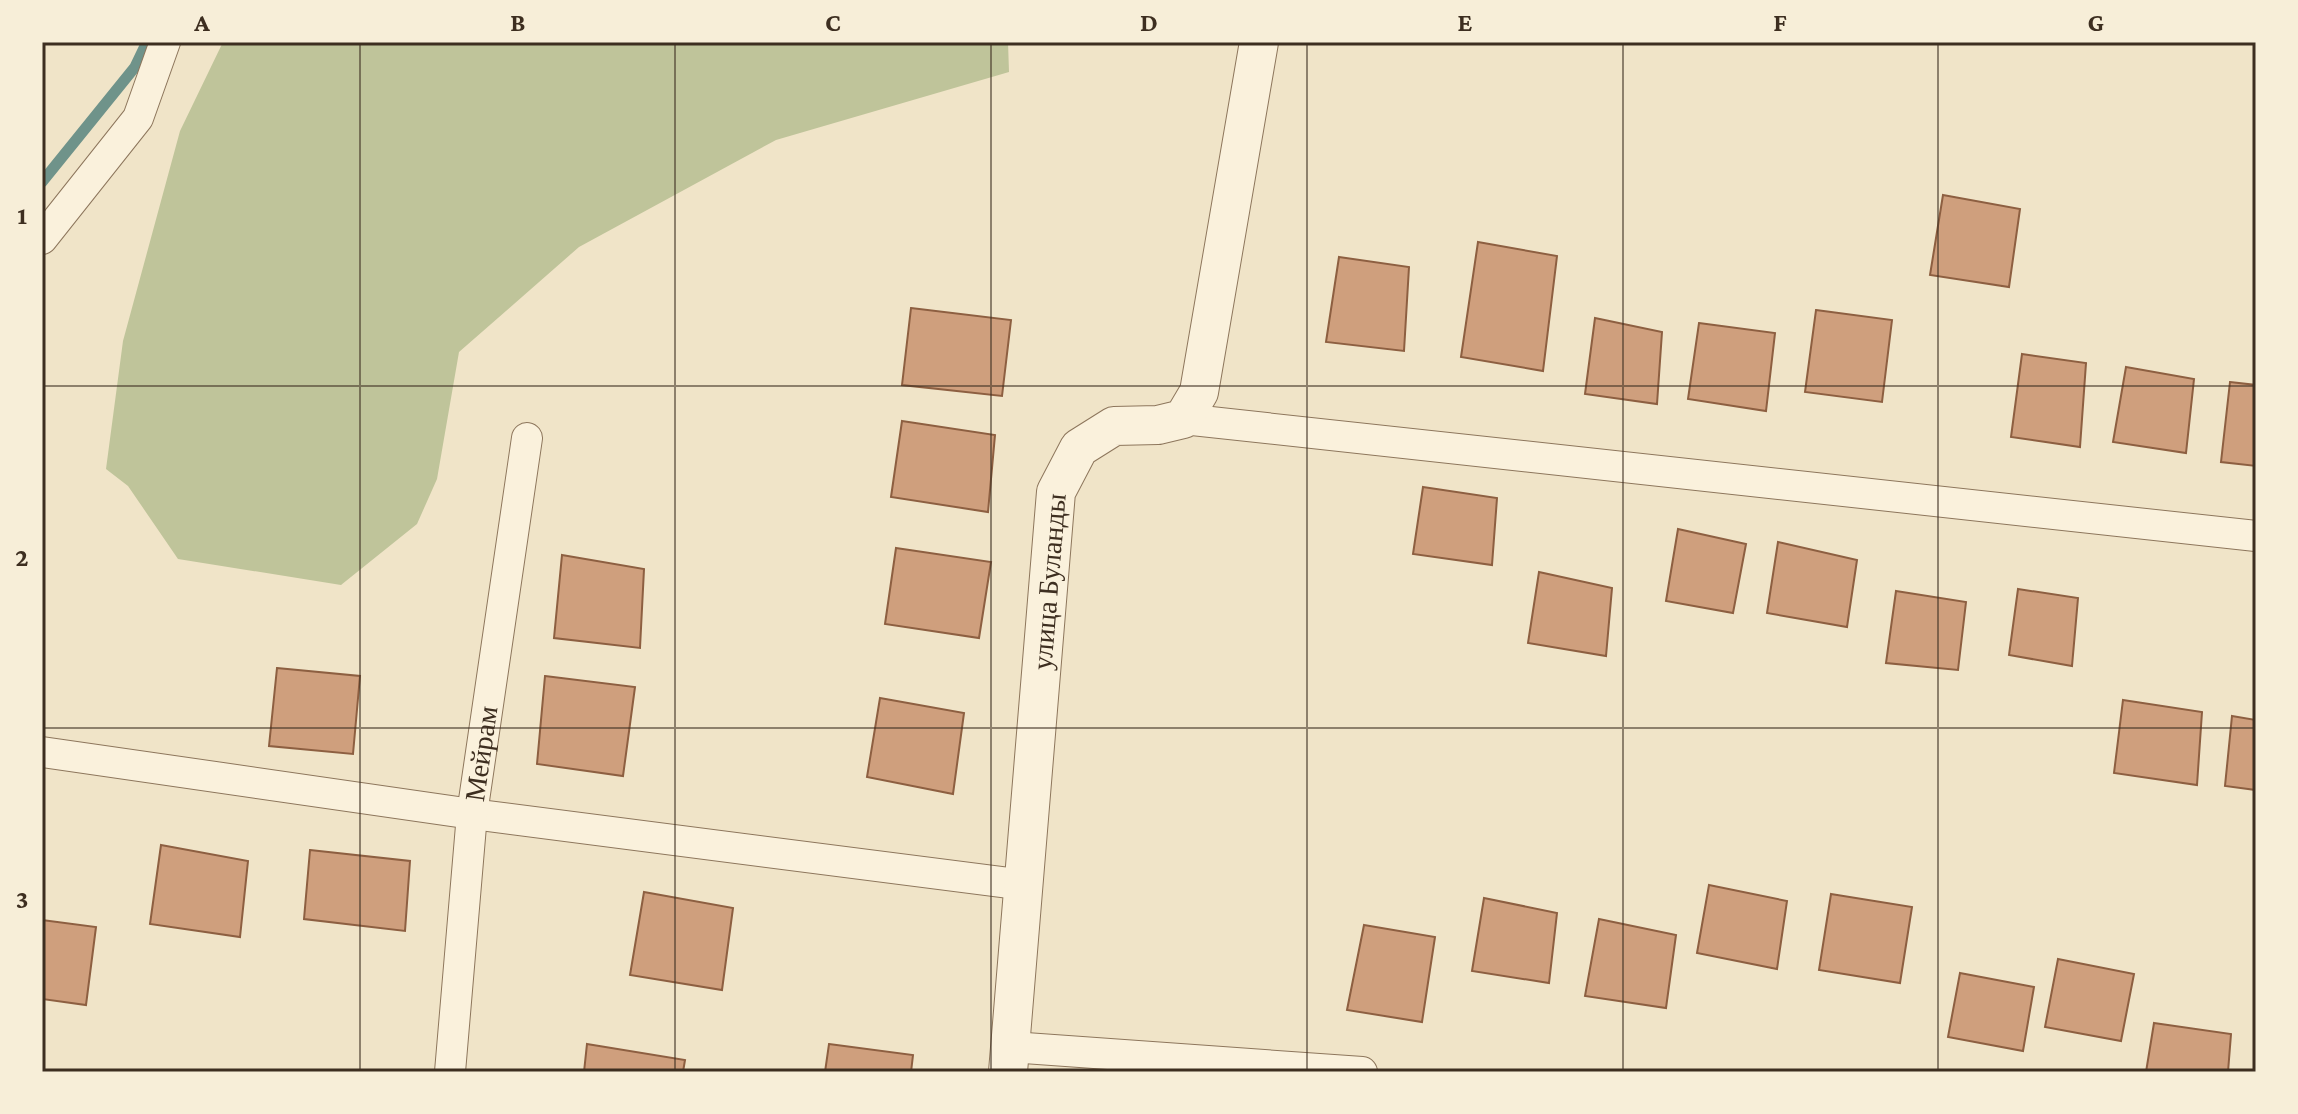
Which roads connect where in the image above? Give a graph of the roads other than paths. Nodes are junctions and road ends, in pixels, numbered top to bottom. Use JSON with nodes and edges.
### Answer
{"nodes":[{"id":1,"x":165,"y":42,"type":"edge"},
{"id":2,"x":1259,"y":42,"type":"edge"},
{"id":3,"x":42,"y":239,"type":"edge"},
{"id":4,"x":1183,"y":419,"type":"junction"},
{"id":5,"x":527,"y":438,"type":"dead end"},
{"id":6,"x":2256,"y":536,"type":"edge"},
{"id":7,"x":42,"y":752,"type":"edge"},
{"id":8,"x":472,"y":814,"type":"junction"},
{"id":9,"x":1024,"y":885,"type":"junction"},
{"id":10,"x":1010,"y":1060,"type":"edge"},
{"id":11,"x":450,"y":1072,"type":"edge"},
{"id":12,"x":1362,"y":1072,"type":"edge"}],
"edges":[{"from":1,"to":3,"type":"street"},
{"from":2,"to":4,"type":"street"},
{"from":4,"to":6,"type":"street"},
{"from":4,"to":9,"type":"street","name":"улица Буланды"},
{"from":5,"to":8,"type":"street","name":"Мейрам"},
{"from":7,"to":8,"type":"street"},
{"from":8,"to":9,"type":"street"},
{"from":8,"to":11,"type":"street","name":"Мейрам"},
{"from":9,"to":10,"type":"street","name":"улица Буланды"},
{"from":10,"to":12,"type":"street"}]}
